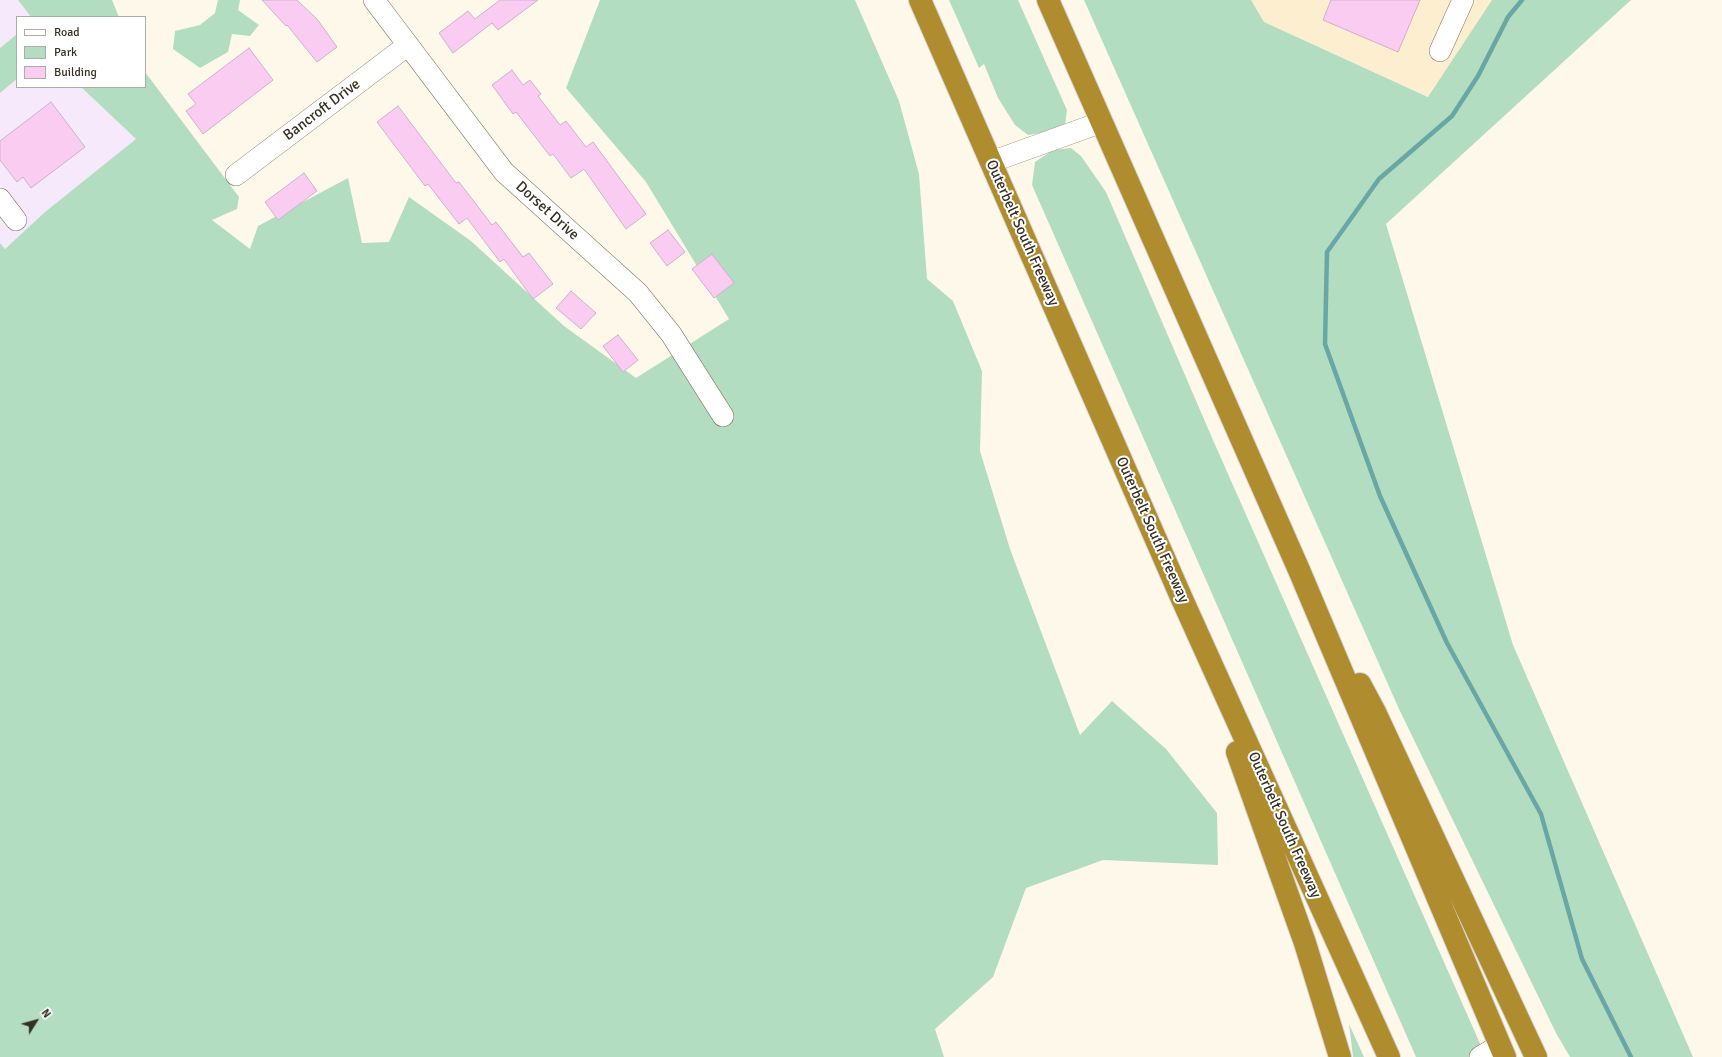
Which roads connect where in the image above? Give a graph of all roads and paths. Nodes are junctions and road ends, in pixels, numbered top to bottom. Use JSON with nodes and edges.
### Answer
{"nodes":[{"id":1,"x":920,"y":0,"type":"edge"},
{"id":2,"x":1048,"y":0,"type":"edge"},
{"id":3,"x":1463,"y":0,"type":"edge"},
{"id":4,"x":378,"y":1,"type":"edge"},
{"id":5,"x":408,"y":45,"type":"junction"},
{"id":6,"x":1440,"y":51,"type":"dead end"},
{"id":7,"x":1102,"y":122,"type":"junction"},
{"id":8,"x":991,"y":162,"type":"junction"},
{"id":9,"x":236,"y":175,"type":"dead end"},
{"id":10,"x":0,"y":199,"type":"edge"},
{"id":11,"x":16,"y":220,"type":"dead end"},
{"id":12,"x":723,"y":416,"type":"dead end"},
{"id":13,"x":1299,"y":570,"type":"junction"},
{"id":14,"x":1182,"y":599,"type":"junction"},
{"id":15,"x":1502,"y":1051,"type":"edge"},
{"id":16,"x":1340,"y":1057,"type":"edge"},
{"id":17,"x":1389,"y":1057,"type":"edge"},
{"id":18,"x":1480,"y":1057,"type":"edge"},
{"id":19,"x":1536,"y":1057,"type":"edge"}],
"edges":[{"from":1,"to":8,"type":"highway","name":"Outerbelt South Freeway"},
{"from":2,"to":7,"type":"highway"},
{"from":3,"to":6,"type":"street"},
{"from":4,"to":5,"type":"street","name":"Dorset Drive"},
{"from":5,"to":9,"type":"street","name":"Bancroft Drive"},
{"from":5,"to":12,"type":"street","name":"Dorset Drive"},
{"from":7,"to":8,"type":"street"},
{"from":7,"to":13,"type":"highway"},
{"from":8,"to":14,"type":"highway","name":"Outerbelt South Freeway"},
{"from":10,"to":11,"type":"street"},
{"from":13,"to":15,"type":"highway"},
{"from":13,"to":19,"type":"highway"},
{"from":14,"to":16,"type":"highway"},
{"from":14,"to":17,"type":"highway","name":"Outerbelt South Freeway"},
{"from":15,"to":18,"type":"street"}]}
